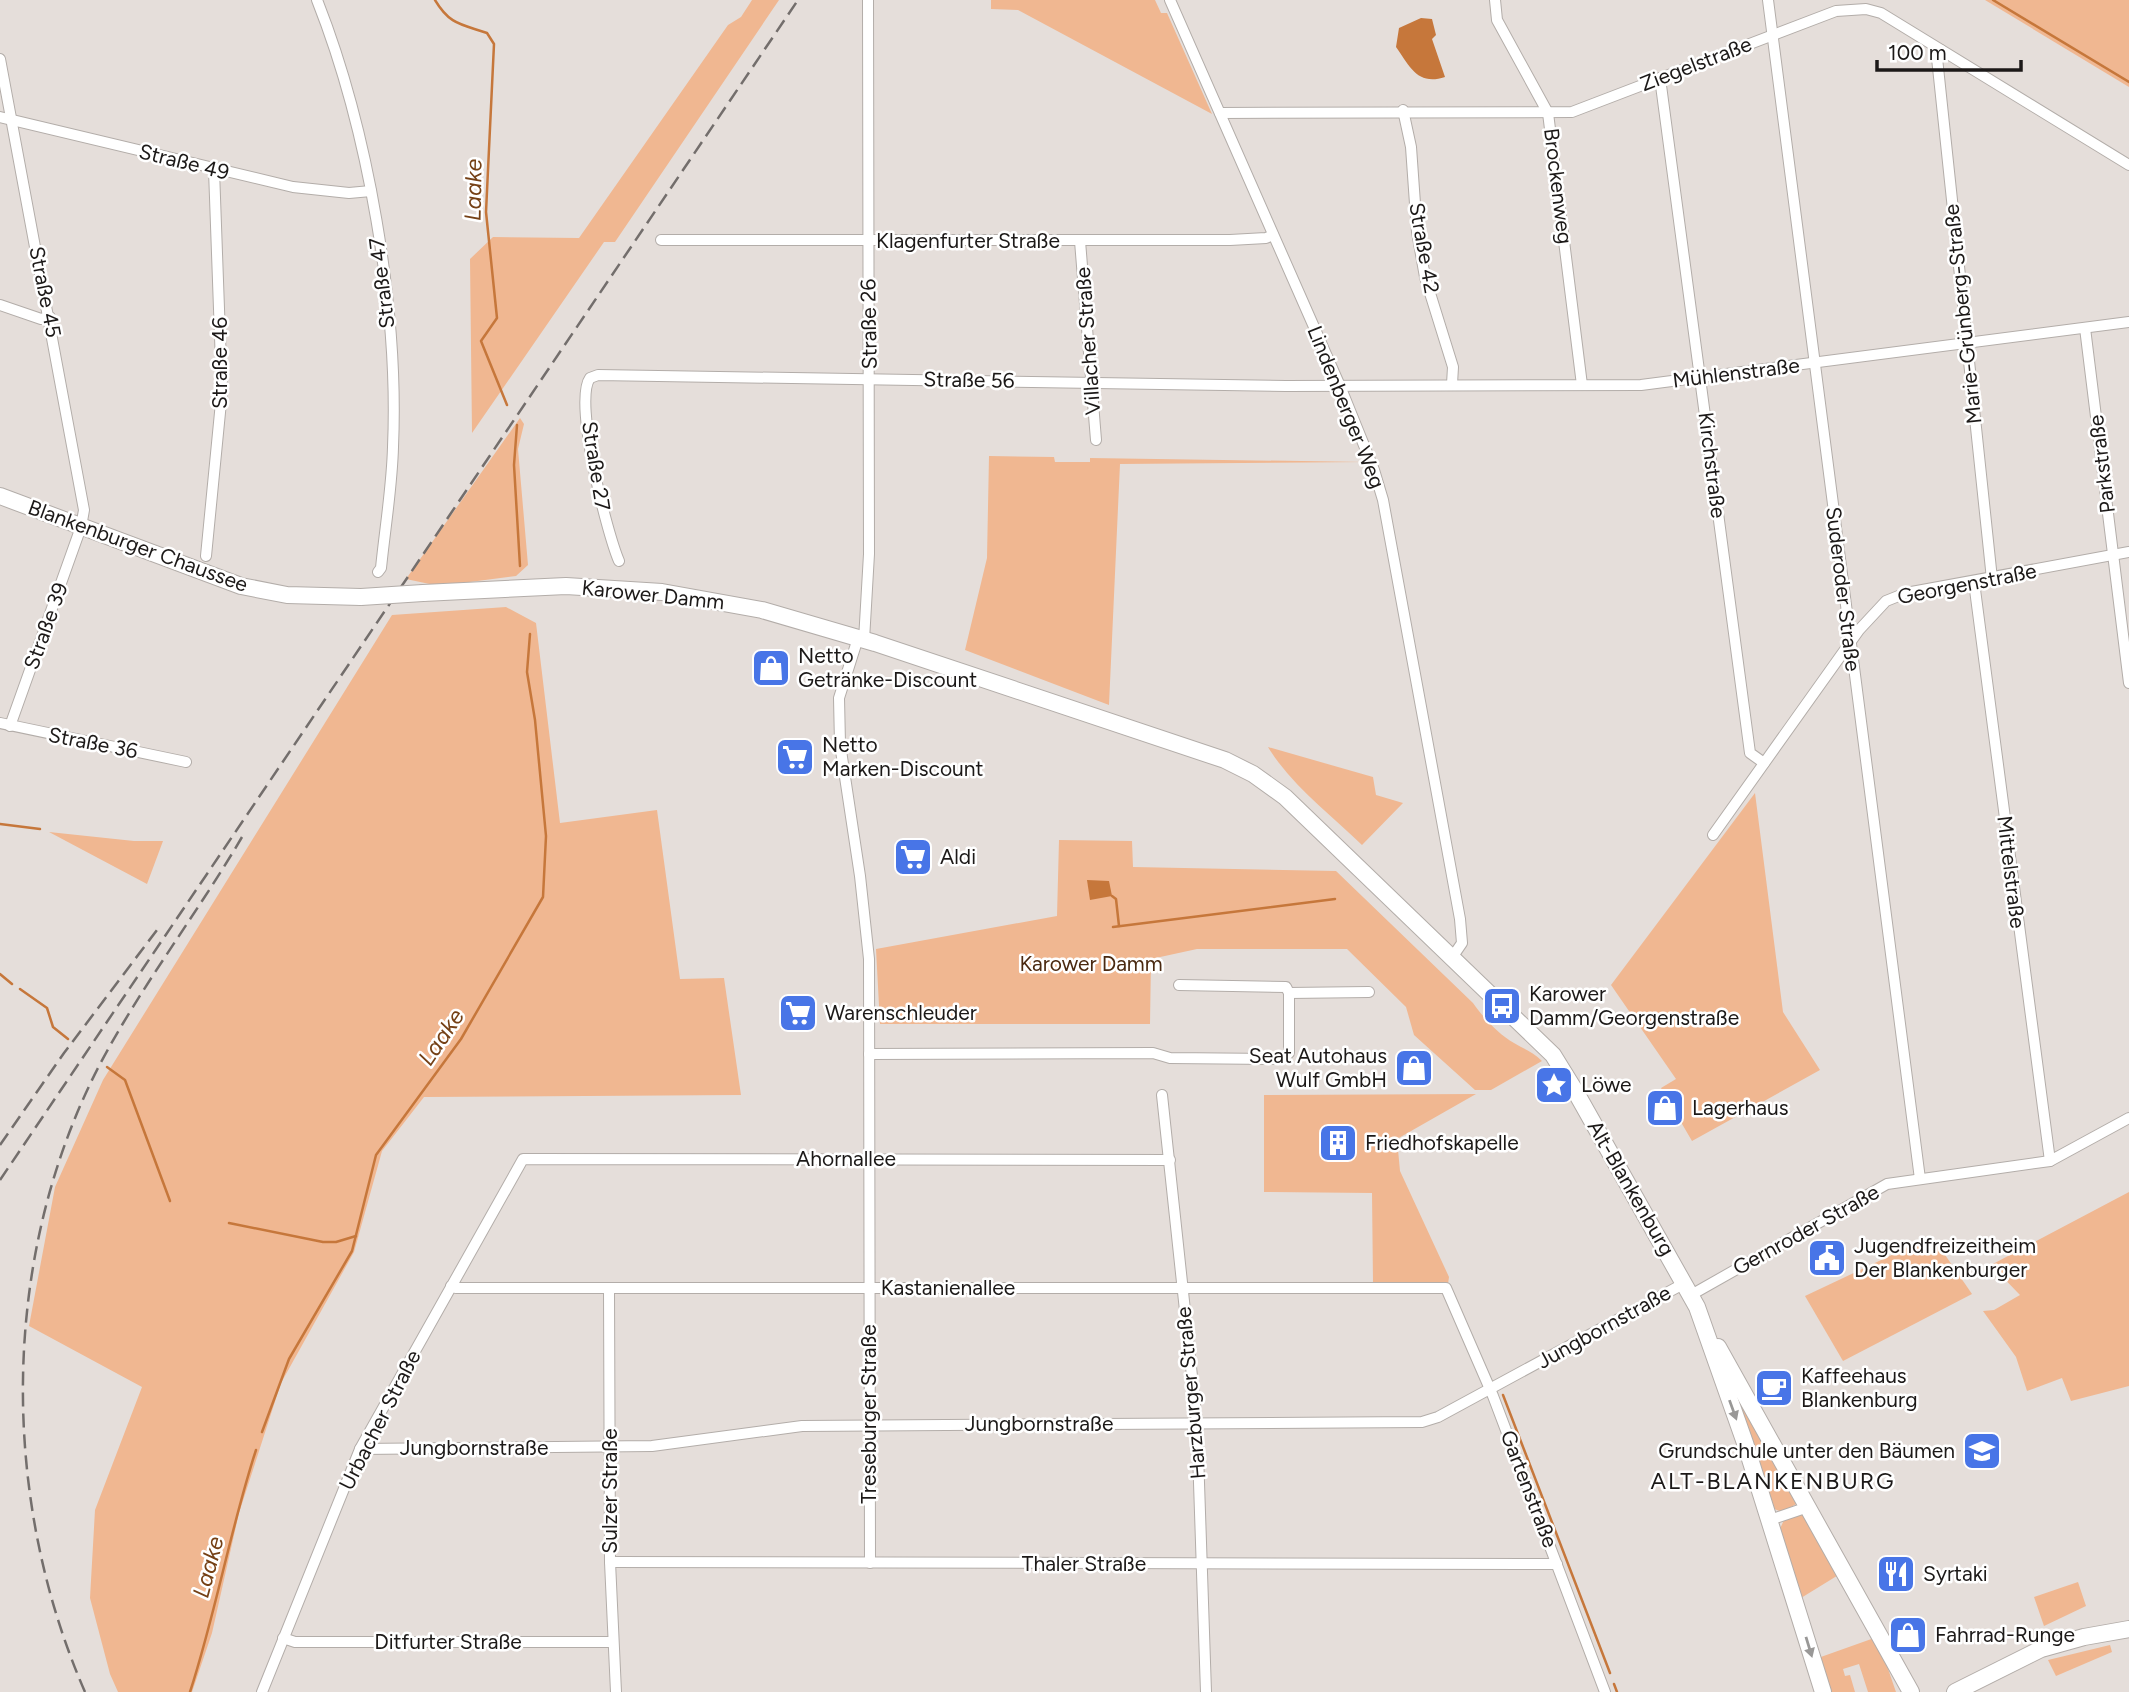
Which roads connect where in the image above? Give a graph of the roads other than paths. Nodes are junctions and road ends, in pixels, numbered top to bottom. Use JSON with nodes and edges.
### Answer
{"nodes":[{"id":1,"x":317,"y":0,"type":"edge"},
{"id":2,"x":1170,"y":0,"type":"edge"},
{"id":3,"x":1495,"y":0,"type":"edge"},
{"id":4,"x":1768,"y":0,"type":"edge"},
{"id":5,"x":868,"y":4,"type":"edge"},
{"id":6,"x":1772,"y":35,"type":"junction"},
{"id":7,"x":1941,"y":50,"type":"junction"},
{"id":8,"x":0,"y":59,"type":"edge"},
{"id":9,"x":1660,"y":78,"type":"junction"},
{"id":10,"x":1403,"y":110,"type":"junction"},
{"id":11,"x":1220,"y":113,"type":"junction"},
{"id":12,"x":1548,"y":113,"type":"junction"},
{"id":13,"x":6,"y":118,"type":"edge"},
{"id":14,"x":2129,"y":164,"type":"edge"},
{"id":15,"x":214,"y":170,"type":"junction"},
{"id":16,"x":370,"y":191,"type":"junction"},
{"id":17,"x":1273,"y":235,"type":"junction"},
{"id":18,"x":661,"y":240,"type":"dead end"},
{"id":19,"x":868,"y":241,"type":"junction"},
{"id":20,"x":1080,"y":241,"type":"junction"},
{"id":21,"x":0,"y":305,"type":"edge"},
{"id":22,"x":50,"y":317,"type":"junction"},
{"id":23,"x":2129,"y":322,"type":"edge"},
{"id":24,"x":2085,"y":328,"type":"junction"},
{"id":25,"x":1965,"y":342,"type":"junction"},
{"id":26,"x":1814,"y":362,"type":"junction"},
{"id":27,"x":598,"y":375,"type":"joint"},
{"id":28,"x":870,"y":378,"type":"junction"},
{"id":29,"x":1701,"y":378,"type":"junction"},
{"id":30,"x":1091,"y":383,"type":"junction"},
{"id":31,"x":1452,"y":384,"type":"junction"},
{"id":32,"x":1582,"y":385,"type":"junction"},
{"id":33,"x":1340,"y":386,"type":"junction"},
{"id":34,"x":1096,"y":440,"type":"dead end"},
{"id":35,"x":0,"y":496,"type":"edge"},
{"id":36,"x":81,"y":527,"type":"junction"},
{"id":37,"x":2129,"y":552,"type":"edge"},
{"id":38,"x":2113,"y":555,"type":"junction"},
{"id":39,"x":206,"y":556,"type":"dead end"},
{"id":40,"x":619,"y":561,"type":"dead end"},
{"id":41,"x":378,"y":572,"type":"dead end"},
{"id":42,"x":1992,"y":579,"type":"junction"},
{"id":43,"x":1974,"y":582,"type":"junction"},
{"id":44,"x":423,"y":593,"type":"joint"},
{"id":45,"x":861,"y":639,"type":"junction"},
{"id":46,"x":1850,"y":643,"type":"junction"},
{"id":47,"x":2129,"y":683,"type":"edge"},
{"id":48,"x":5,"y":725,"type":"edge"},
{"id":49,"x":186,"y":762,"type":"dead end"},
{"id":50,"x":1764,"y":763,"type":"junction"},
{"id":51,"x":1713,"y":835,"type":"dead end"},
{"id":52,"x":1451,"y":958,"type":"junction"},
{"id":53,"x":1179,"y":985,"type":"dead end"},
{"id":54,"x":1368,"y":992,"type":"dead end"},
{"id":55,"x":1289,"y":993,"type":"junction"},
{"id":56,"x":869,"y":1054,"type":"junction"},
{"id":57,"x":1553,"y":1055,"type":"joint"},
{"id":58,"x":1162,"y":1095,"type":"dead end"},
{"id":59,"x":2129,"y":1118,"type":"edge"},
{"id":60,"x":523,"y":1159,"type":"joint"},
{"id":61,"x":869,"y":1159,"type":"junction"},
{"id":62,"x":1170,"y":1160,"type":"junction"},
{"id":63,"x":2050,"y":1161,"type":"junction"},
{"id":64,"x":1920,"y":1178,"type":"junction"},
{"id":65,"x":451,"y":1286,"type":"junction"},
{"id":66,"x":1182,"y":1287,"type":"junction"},
{"id":67,"x":1446,"y":1288,"type":"joint"},
{"id":68,"x":610,"y":1289,"type":"junction"},
{"id":69,"x":869,"y":1289,"type":"junction"},
{"id":70,"x":1688,"y":1289,"type":"junction"},
{"id":71,"x":1703,"y":1325,"type":"junction"},
{"id":72,"x":1490,"y":1389,"type":"junction"},
{"id":73,"x":1197,"y":1423,"type":"junction"},
{"id":74,"x":869,"y":1424,"type":"junction"},
{"id":75,"x":609,"y":1448,"type":"junction"},
{"id":76,"x":360,"y":1449,"type":"junction"},
{"id":77,"x":1808,"y":1507,"type":"junction"},
{"id":78,"x":1770,"y":1520,"type":"junction"},
{"id":79,"x":610,"y":1562,"type":"junction"},
{"id":80,"x":870,"y":1563,"type":"junction"},
{"id":81,"x":1204,"y":1564,"type":"junction"},
{"id":82,"x":1558,"y":1564,"type":"junction"},
{"id":83,"x":2127,"y":1633,"type":"edge"},
{"id":84,"x":283,"y":1638,"type":"junction"},
{"id":85,"x":613,"y":1642,"type":"junction"},
{"id":86,"x":262,"y":1692,"type":"edge"},
{"id":87,"x":616,"y":1692,"type":"edge"},
{"id":88,"x":1206,"y":1692,"type":"edge"},
{"id":89,"x":1605,"y":1692,"type":"edge"},
{"id":90,"x":1823,"y":1692,"type":"edge"},
{"id":91,"x":1912,"y":1692,"type":"edge"},
{"id":92,"x":1955,"y":1692,"type":"edge"}],
"edges":[{"from":1,"to":16,"type":"street","name":"Straße 47"},
{"from":2,"to":11,"type":"street","name":"Lindenberger Weg"},
{"from":3,"to":12,"type":"street","name":"Brockenweg"},
{"from":4,"to":6,"type":"street","name":"Suderoder Straße"},
{"from":5,"to":19,"type":"street","name":"Straße 26"},
{"from":6,"to":7,"type":"street","name":"Ziegelstraße"},
{"from":6,"to":9,"type":"street","name":"Ziegelstraße"},
{"from":6,"to":26,"type":"street","name":"Suderoder Straße"},
{"from":7,"to":14,"type":"street","name":"Ziegelstraße"},
{"from":7,"to":25,"type":"street","name":"Marie-Grünberg-Straße"},
{"from":8,"to":13,"type":"street","name":"Straße 45"},
{"from":9,"to":12,"type":"street","name":"Ziegelstraße"},
{"from":9,"to":29,"type":"street","name":"Kirchstraße"},
{"from":10,"to":11,"type":"street","name":"Ziegelstraße"},
{"from":10,"to":12,"type":"street","name":"Ziegelstraße"},
{"from":10,"to":31,"type":"street","name":"Straße 42"},
{"from":11,"to":17,"type":"street","name":"Lindenberger Weg"},
{"from":12,"to":32,"type":"street","name":"Brockenweg"},
{"from":13,"to":15,"type":"street","name":"Straße 49"},
{"from":13,"to":22,"type":"street","name":"Straße 45"},
{"from":15,"to":16,"type":"street","name":"Straße 49"},
{"from":15,"to":39,"type":"street","name":"Straße 46"},
{"from":16,"to":41,"type":"street","name":"Straße 47"},
{"from":17,"to":20,"type":"street","name":"Klagenfurter Straße"},
{"from":17,"to":33,"type":"street","name":"Lindenberger Weg"},
{"from":18,"to":19,"type":"street","name":"Klagenfurter Straße"},
{"from":19,"to":20,"type":"street","name":"Klagenfurter Straße"},
{"from":19,"to":28,"type":"street","name":"Straße 26"},
{"from":20,"to":30,"type":"street","name":"Villacher Straße"},
{"from":21,"to":22,"type":"street"},
{"from":22,"to":36,"type":"street","name":"Straße 45"},
{"from":23,"to":24,"type":"street","name":"Mühlenstraße"},
{"from":24,"to":25,"type":"street","name":"Mühlenstraße"},
{"from":24,"to":38,"type":"street","name":"Parkstraße"},
{"from":25,"to":26,"type":"street","name":"Mühlenstraße"},
{"from":25,"to":42,"type":"street","name":"Marie-Grünberg-Straße"},
{"from":26,"to":29,"type":"street","name":"Mühlenstraße"},
{"from":26,"to":46,"type":"street","name":"Suderoder Straße"},
{"from":27,"to":28,"type":"street","name":"Straße 56"},
{"from":27,"to":40,"type":"street","name":"Straße 27"},
{"from":28,"to":30,"type":"street","name":"Straße 56"},
{"from":28,"to":45,"type":"street","name":"Straße 26"},
{"from":29,"to":32,"type":"street","name":"Mühlenstraße"},
{"from":29,"to":50,"type":"street","name":"Kirchstraße"},
{"from":30,"to":33,"type":"street","name":"Straße 56"},
{"from":30,"to":34,"type":"street","name":"Villacher Straße"},
{"from":31,"to":32,"type":"street","name":"Mühlenstraße"},
{"from":31,"to":33,"type":"street","name":"Mühlenstraße"},
{"from":33,"to":52,"type":"street","name":"Lindenberger Weg"},
{"from":35,"to":36,"type":"main road","name":"Blankenburger Chaussee"},
{"from":36,"to":44,"type":"main road","name":"Blankenburger Chaussee","bridge":true},
{"from":36,"to":48,"type":"street","name":"Straße 39"},
{"from":37,"to":38,"type":"street","name":"Georgenstraße"},
{"from":38,"to":42,"type":"street","name":"Georgenstraße"},
{"from":38,"to":47,"type":"street","name":"Parkstraße"},
{"from":42,"to":43,"type":"street","name":"Georgenstraße"},
{"from":43,"to":46,"type":"street","name":"Georgenstraße"},
{"from":43,"to":63,"type":"street","name":"Mittelstraße"},
{"from":44,"to":45,"type":"main road","name":"Karower Damm"},
{"from":45,"to":52,"type":"main road","name":"Karower Damm"},
{"from":45,"to":56,"type":"street","name":"Treseburger Straße"},
{"from":46,"to":50,"type":"street","name":"Georgenstraße"},
{"from":46,"to":64,"type":"street","name":"Suderoder Straße"},
{"from":48,"to":49,"type":"street","name":"Straße 36"},
{"from":50,"to":51,"type":"street","name":"Georgenstraße"},
{"from":52,"to":57,"type":"main road","name":"Karower Damm"},
{"from":53,"to":55,"type":"street"},
{"from":54,"to":55,"type":"street"},
{"from":55,"to":56,"type":"street"},
{"from":56,"to":61,"type":"street","name":"Treseburger Straße"},
{"from":57,"to":70,"type":"main road","name":"Alt-Blankenburg"},
{"from":58,"to":62,"type":"street","name":"Harzburger Straße"},
{"from":59,"to":63,"type":"street"},
{"from":60,"to":61,"type":"street","name":"Ahornallee"},
{"from":60,"to":65,"type":"street","name":"Urbacher Straße"},
{"from":61,"to":62,"type":"street","name":"Ahornallee"},
{"from":61,"to":69,"type":"street","name":"Treseburger Straße"},
{"from":62,"to":66,"type":"street","name":"Harzburger Straße"},
{"from":63,"to":64,"type":"street","name":"Gernroder Straße"},
{"from":64,"to":70,"type":"street","name":"Gernroder Straße"},
{"from":65,"to":68,"type":"street","name":"Kastanienallee"},
{"from":65,"to":76,"type":"street","name":"Urbacher Straße"},
{"from":66,"to":67,"type":"street","name":"Kastanienallee"},
{"from":66,"to":69,"type":"street","name":"Kastanienallee"},
{"from":66,"to":73,"type":"street","name":"Harzburger Straße"},
{"from":67,"to":72,"type":"street","name":"Gartenstraße"},
{"from":68,"to":69,"type":"street","name":"Kastanienallee"},
{"from":68,"to":75,"type":"street","name":"Sulzer Straße"},
{"from":69,"to":74,"type":"street","name":"Treseburger Straße"},
{"from":70,"to":71,"type":"main road","name":"Alt-Blankenburg"},
{"from":70,"to":72,"type":"street","name":"Jungbornstraße"},
{"from":71,"to":77,"type":"main road","name":"Alt-Blankenburg"},
{"from":71,"to":78,"type":"main road","name":"Alt-Blankenburg","one_way":true},
{"from":72,"to":73,"type":"street","name":"Jungbornstraße"},
{"from":72,"to":82,"type":"street","name":"Gartenstraße"},
{"from":73,"to":74,"type":"street","name":"Jungbornstraße"},
{"from":73,"to":81,"type":"street","name":"Harzburger Straße"},
{"from":74,"to":75,"type":"street","name":"Jungbornstraße"},
{"from":74,"to":80,"type":"street","name":"Treseburger Straße"},
{"from":75,"to":76,"type":"street","name":"Jungbornstraße"},
{"from":75,"to":79,"type":"street","name":"Sulzer Straße"},
{"from":76,"to":84,"type":"street","name":"Urbacher Straße"},
{"from":77,"to":78,"type":"street"},
{"from":77,"to":91,"type":"main road","name":"Alt-Blankenburg"},
{"from":78,"to":90,"type":"main road","name":"Alt-Blankenburg","one_way":true},
{"from":79,"to":80,"type":"street","name":"Thaler Straße"},
{"from":79,"to":85,"type":"street","name":"Sulzer Straße"},
{"from":80,"to":81,"type":"street","name":"Thaler Straße"},
{"from":81,"to":82,"type":"street","name":"Thaler Straße"},
{"from":81,"to":88,"type":"street","name":"Harzburger Straße"},
{"from":82,"to":89,"type":"street","name":"Gartenstraße"},
{"from":83,"to":92,"type":"main road"},
{"from":84,"to":85,"type":"street","name":"Ditfurter Straße"},
{"from":84,"to":86,"type":"street","name":"Urbacher Straße"},
{"from":85,"to":87,"type":"street","name":"Sulzer Straße"}]}
